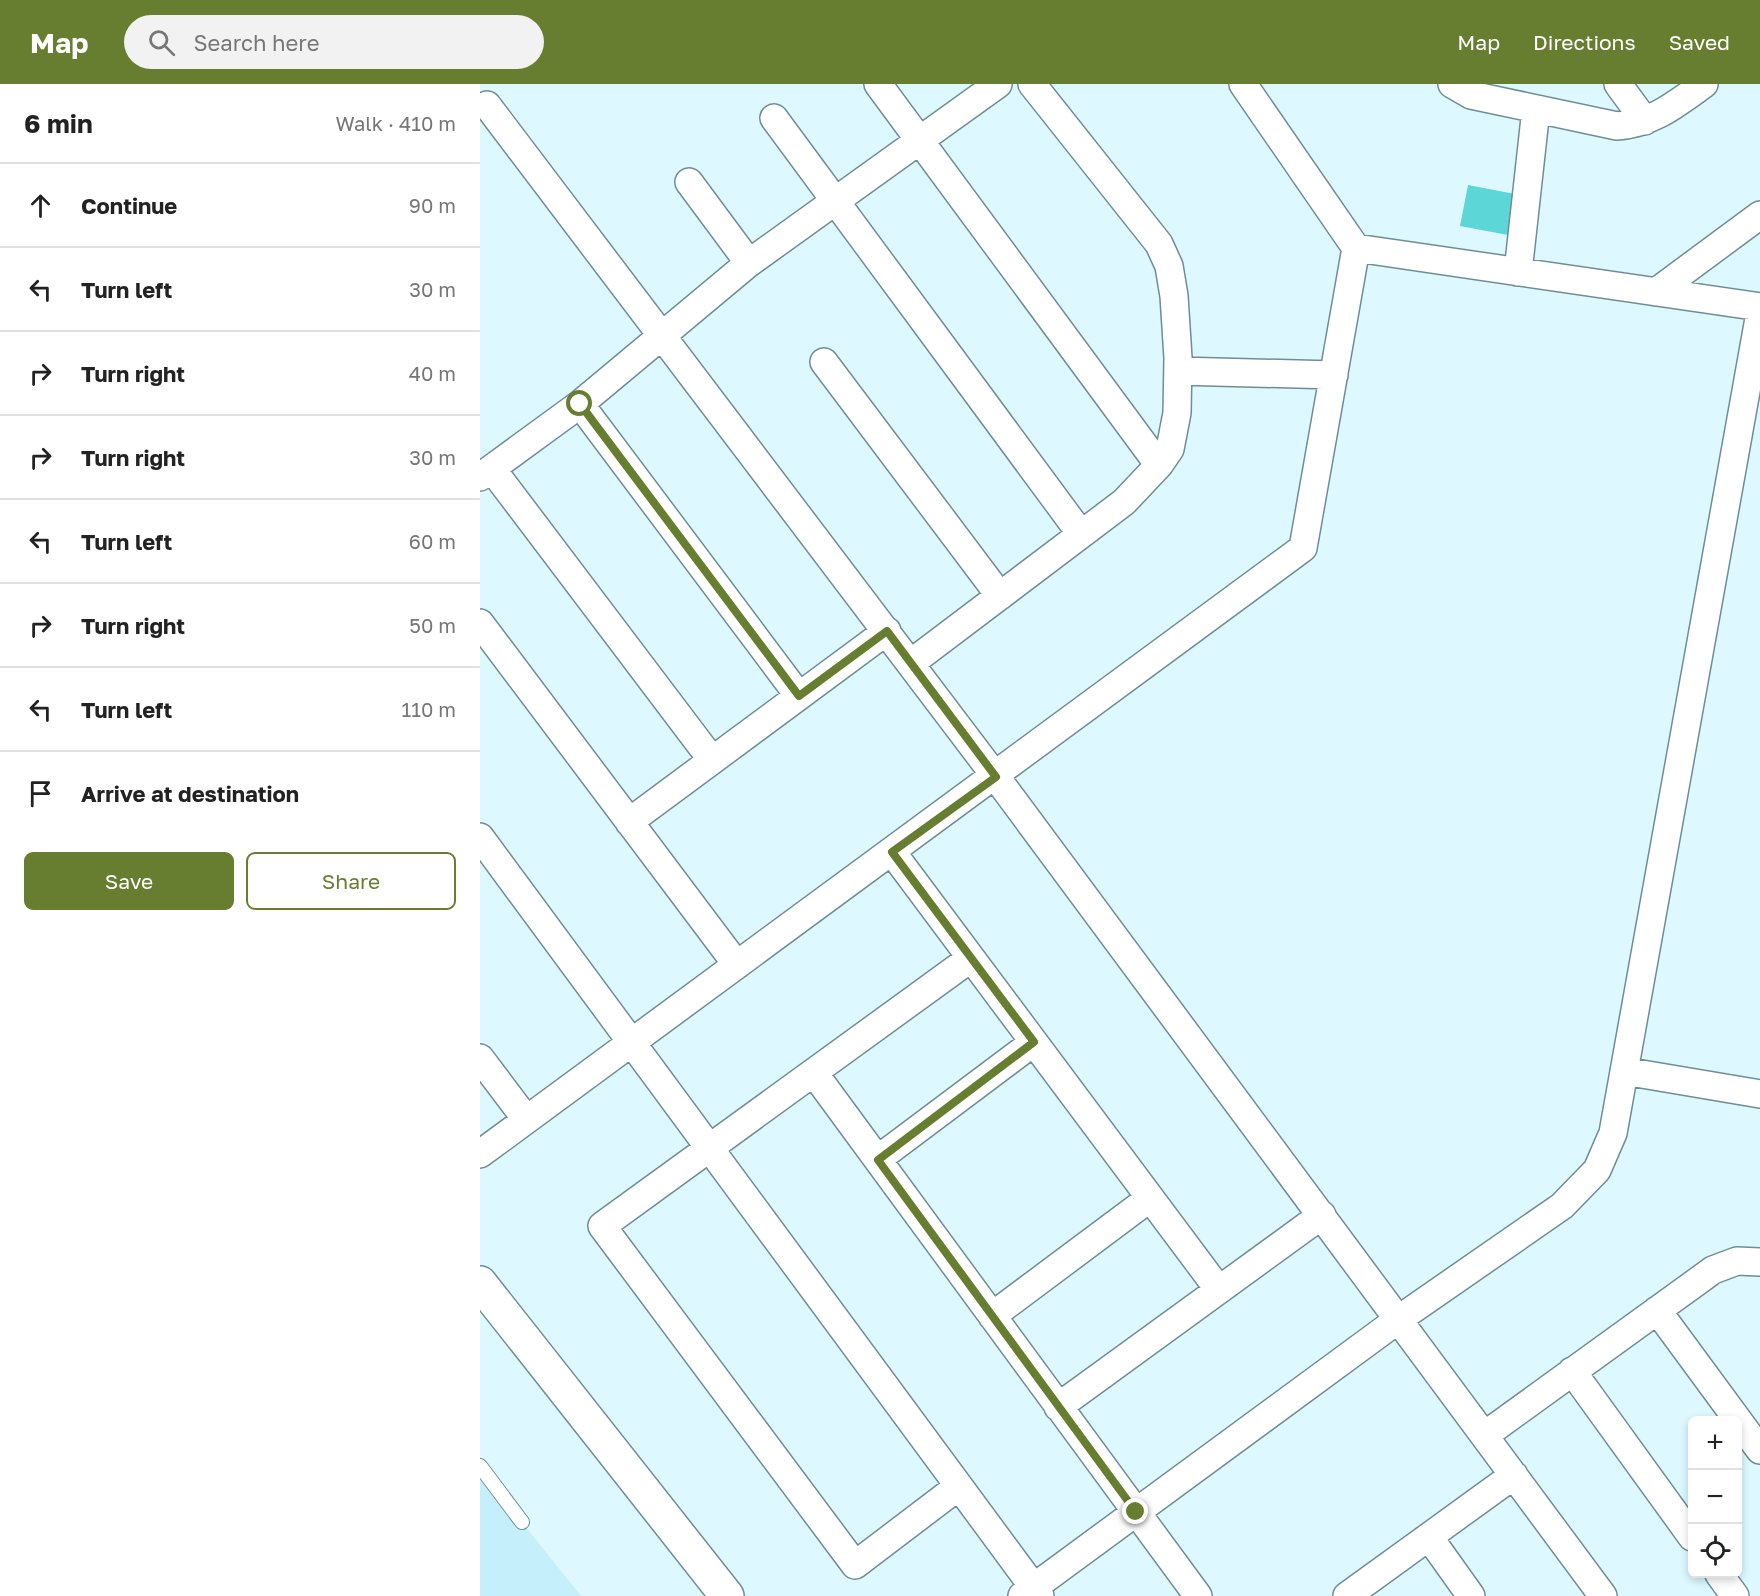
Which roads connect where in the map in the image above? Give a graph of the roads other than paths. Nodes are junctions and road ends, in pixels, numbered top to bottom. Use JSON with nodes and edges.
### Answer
{"nodes":[{"id":1,"x":878,"y":84,"type":"edge"},
{"id":2,"x":998,"y":84,"type":"edge"},
{"id":3,"x":1032,"y":84,"type":"edge"},
{"id":4,"x":1243,"y":84,"type":"edge"},
{"id":5,"x":1452,"y":84,"type":"edge"},
{"id":6,"x":1618,"y":84,"type":"edge"},
{"id":7,"x":1704,"y":84,"type":"edge"},
{"id":8,"x":487,"y":105,"type":"dead end"},
{"id":9,"x":1536,"y":108,"type":"junction"},
{"id":10,"x":774,"y":118,"type":"dead end"},
{"id":11,"x":1645,"y":121,"type":"junction"},
{"id":12,"x":919,"y":140,"type":"junction"},
{"id":13,"x":689,"y":182,"type":"dead end"},
{"id":14,"x":833,"y":202,"type":"junction"},
{"id":15,"x":1760,"y":215,"type":"edge"},
{"id":16,"x":1356,"y":248,"type":"junction"},
{"id":17,"x":749,"y":263,"type":"junction"},
{"id":18,"x":1518,"y":272,"type":"junction"},
{"id":19,"x":1656,"y":292,"type":"junction"},
{"id":20,"x":1760,"y":307,"type":"edge"},
{"id":21,"x":1760,"y":313,"type":"edge"},
{"id":22,"x":660,"y":335,"type":"junction"},
{"id":23,"x":824,"y":362,"type":"dead end"},
{"id":24,"x":1178,"y":371,"type":"junction"},
{"id":25,"x":1334,"y":375,"type":"junction"},
{"id":26,"x":580,"y":404,"type":"junction"},
{"id":27,"x":1159,"y":465,"type":"junction"},
{"id":28,"x":486,"y":473,"type":"edge"},
{"id":29,"x":1081,"y":534,"type":"junction"},
{"id":30,"x":1000,"y":596,"type":"junction"},
{"id":31,"x":480,"y":623,"type":"edge"},
{"id":32,"x":887,"y":631,"type":"junction"},
{"id":33,"x":911,"y":663,"type":"junction"},
{"id":34,"x":799,"y":696,"type":"junction"},
{"id":35,"x":712,"y":760,"type":"junction"},
{"id":36,"x":996,"y":777,"type":"junction"},
{"id":37,"x":629,"y":822,"type":"junction"},
{"id":38,"x":480,"y":837,"type":"edge"},
{"id":39,"x":892,"y":852,"type":"junction"},
{"id":40,"x":971,"y":958,"type":"junction"},
{"id":41,"x":737,"y":965,"type":"junction"},
{"id":42,"x":633,"y":1041,"type":"junction"},
{"id":43,"x":1034,"y":1042,"type":"junction"},
{"id":44,"x":480,"y":1058,"type":"edge"},
{"id":45,"x":1624,"y":1071,"type":"junction"},
{"id":46,"x":814,"y":1073,"type":"junction"},
{"id":47,"x":1760,"y":1094,"type":"edge"},
{"id":48,"x":526,"y":1119,"type":"junction"},
{"id":49,"x":710,"y":1148,"type":"junction"},
{"id":50,"x":480,"y":1154,"type":"edge"},
{"id":51,"x":878,"y":1160,"type":"junction"},
{"id":52,"x":1150,"y":1198,"type":"junction"},
{"id":53,"x":1322,"y":1215,"type":"junction"},
{"id":54,"x":1757,"y":1266,"type":"edge"},
{"id":55,"x":480,"y":1283,"type":"edge"},
{"id":56,"x":1219,"y":1290,"type":"junction"},
{"id":57,"x":1657,"y":1310,"type":"junction"},
{"id":58,"x":992,"y":1316,"type":"junction"},
{"id":59,"x":1399,"y":1319,"type":"junction"},
{"id":60,"x":1572,"y":1371,"type":"junction"},
{"id":61,"x":1058,"y":1407,"type":"junction"},
{"id":62,"x":1485,"y":1435,"type":"junction"},
{"id":63,"x":1760,"y":1450,"type":"edge"},
{"id":64,"x":480,"y":1466,"type":"edge"},
{"id":65,"x":1514,"y":1475,"type":"junction"},
{"id":66,"x":959,"y":1485,"type":"junction"},
{"id":67,"x":1136,"y":1512,"type":"junction"},
{"id":68,"x":522,"y":1522,"type":"dead end"},
{"id":69,"x":1688,"y":1531,"type":"edge"},
{"id":70,"x":1429,"y":1537,"type":"junction"},
{"id":71,"x":1722,"y":1578,"type":"edge"},
{"id":72,"x":1032,"y":1593,"type":"edge"},
{"id":73,"x":727,"y":1596,"type":"edge"},
{"id":74,"x":1198,"y":1596,"type":"edge"},
{"id":75,"x":1347,"y":1596,"type":"edge"},
{"id":76,"x":1472,"y":1596,"type":"edge"},
{"id":77,"x":1604,"y":1596,"type":"edge"},
{"id":78,"x":1735,"y":1596,"type":"edge"}],
"edges":[{"from":1,"to":12,"type":"street"},
{"from":2,"to":12,"type":"street"},
{"from":3,"to":24,"type":"street"},
{"from":4,"to":16,"type":"street"},
{"from":5,"to":9,"type":"street"},
{"from":6,"to":11,"type":"street"},
{"from":7,"to":11,"type":"street"},
{"from":8,"to":22,"type":"street"},
{"from":9,"to":11,"type":"street"},
{"from":9,"to":18,"type":"street"},
{"from":10,"to":14,"type":"street"},
{"from":12,"to":14,"type":"street"},
{"from":12,"to":27,"type":"street"},
{"from":13,"to":17,"type":"street"},
{"from":14,"to":17,"type":"street"},
{"from":14,"to":29,"type":"street"},
{"from":15,"to":19,"type":"street"},
{"from":16,"to":18,"type":"street"},
{"from":16,"to":25,"type":"street"},
{"from":17,"to":22,"type":"street"},
{"from":18,"to":19,"type":"street"},
{"from":19,"to":20,"type":"street"},
{"from":21,"to":45,"type":"street"},
{"from":22,"to":26,"type":"street"},
{"from":22,"to":32,"type":"street"},
{"from":23,"to":30,"type":"street"},
{"from":24,"to":25,"type":"street"},
{"from":24,"to":27,"type":"street"},
{"from":25,"to":36,"type":"street"},
{"from":26,"to":28,"type":"street"},
{"from":26,"to":34,"type":"street"},
{"from":27,"to":29,"type":"street"},
{"from":28,"to":35,"type":"street"},
{"from":29,"to":30,"type":"street"},
{"from":30,"to":33,"type":"street"},
{"from":31,"to":37,"type":"street"},
{"from":32,"to":33,"type":"street"},
{"from":32,"to":34,"type":"street"},
{"from":33,"to":36,"type":"street"},
{"from":34,"to":35,"type":"street"},
{"from":35,"to":37,"type":"street"},
{"from":36,"to":39,"type":"street"},
{"from":36,"to":53,"type":"street"},
{"from":37,"to":41,"type":"street"},
{"from":38,"to":42,"type":"street"},
{"from":39,"to":40,"type":"street"},
{"from":39,"to":41,"type":"street"},
{"from":40,"to":43,"type":"street"},
{"from":40,"to":46,"type":"street"},
{"from":41,"to":42,"type":"street"},
{"from":42,"to":48,"type":"street"},
{"from":42,"to":49,"type":"street"},
{"from":43,"to":51,"type":"street"},
{"from":43,"to":52,"type":"street"},
{"from":44,"to":48,"type":"street"},
{"from":45,"to":47,"type":"street"},
{"from":45,"to":59,"type":"street"},
{"from":46,"to":49,"type":"street"},
{"from":46,"to":51,"type":"street"},
{"from":48,"to":50,"type":"street"},
{"from":49,"to":66,"type":"street"},
{"from":49,"to":66,"type":"street"},
{"from":51,"to":58,"type":"street"},
{"from":52,"to":56,"type":"street"},
{"from":52,"to":58,"type":"street"},
{"from":53,"to":56,"type":"street"},
{"from":53,"to":59,"type":"street"},
{"from":54,"to":57,"type":"street"},
{"from":55,"to":73,"type":"street"},
{"from":56,"to":61,"type":"street"},
{"from":57,"to":60,"type":"street"},
{"from":57,"to":63,"type":"street"},
{"from":58,"to":61,"type":"street"},
{"from":59,"to":62,"type":"street"},
{"from":59,"to":67,"type":"street"},
{"from":60,"to":62,"type":"street"},
{"from":60,"to":69,"type":"street"},
{"from":61,"to":67,"type":"street"},
{"from":62,"to":65,"type":"street"},
{"from":64,"to":68,"type":"lane"},
{"from":65,"to":70,"type":"street"},
{"from":65,"to":77,"type":"street"},
{"from":66,"to":72,"type":"street"},
{"from":67,"to":72,"type":"street"},
{"from":67,"to":74,"type":"street"},
{"from":70,"to":75,"type":"street"},
{"from":70,"to":76,"type":"street"},
{"from":71,"to":78,"type":"street"}]}
